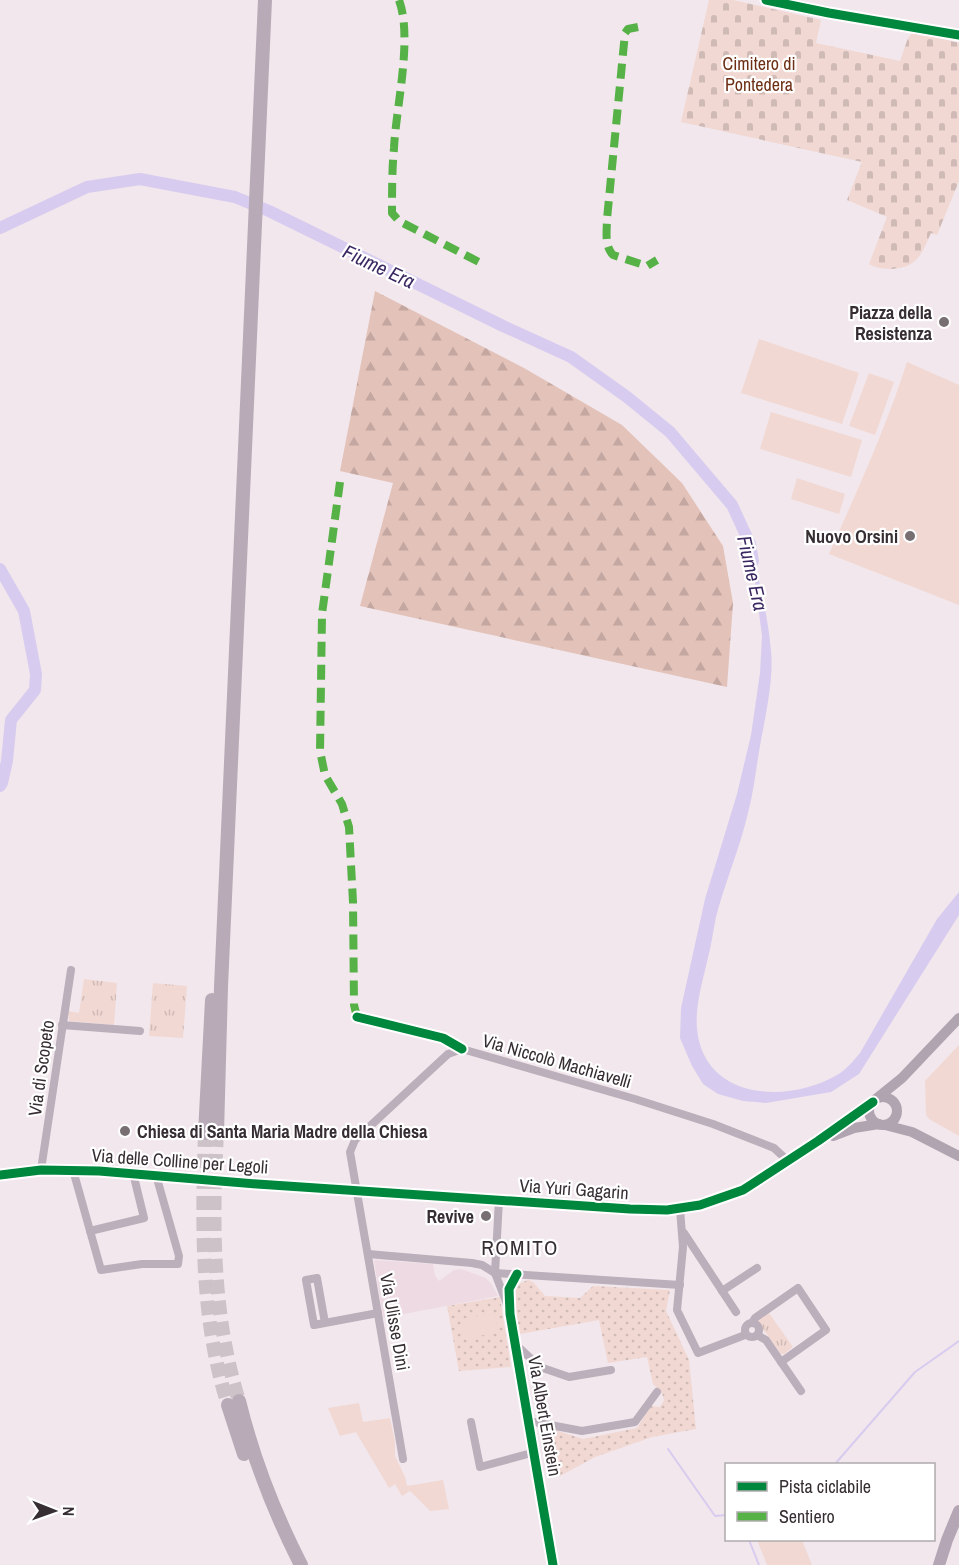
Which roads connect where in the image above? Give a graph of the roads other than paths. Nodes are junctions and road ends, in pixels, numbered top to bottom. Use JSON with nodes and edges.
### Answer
{"nodes":[{"id":1,"x":256,"y":0,"type":"edge"},
{"id":2,"x":265,"y":0,"type":"edge"},
{"id":3,"x":766,"y":0,"type":"edge"},
{"id":4,"x":959,"y":35,"type":"edge"},
{"id":5,"x":245,"y":350,"type":"junction"},
{"id":6,"x":71,"y":970,"type":"dead end"},
{"id":7,"x":357,"y":1017,"type":"dead end"},
{"id":8,"x":959,"y":1018,"type":"edge"},
{"id":9,"x":63,"y":1026,"type":"junction"},
{"id":10,"x":140,"y":1031,"type":"dead end"},
{"id":11,"x":462,"y":1049,"type":"junction"},
{"id":12,"x":902,"y":1078,"type":"junction"},
{"id":13,"x":875,"y":1100,"type":"junction"},
{"id":14,"x":896,"y":1107,"type":"junction"},
{"id":15,"x":881,"y":1125,"type":"junction"},
{"id":16,"x":912,"y":1132,"type":"junction"},
{"id":17,"x":211,"y":1133,"type":"tunnel mouth"},
{"id":18,"x":818,"y":1141,"type":"junction"},
{"id":19,"x":959,"y":1156,"type":"edge"},
{"id":20,"x":784,"y":1164,"type":"junction"},
{"id":21,"x":41,"y":1170,"type":"junction"},
{"id":22,"x":73,"y":1170,"type":"junction"},
{"id":23,"x":134,"y":1173,"type":"junction"},
{"id":24,"x":0,"y":1175,"type":"edge"},
{"id":25,"x":156,"y":1175,"type":"junction"},
{"id":26,"x":357,"y":1190,"type":"junction"},
{"id":27,"x":499,"y":1200,"type":"junction"},
{"id":28,"x":680,"y":1209,"type":"junction"},
{"id":29,"x":90,"y":1232,"type":"junction"},
{"id":30,"x":683,"y":1232,"type":"junction"},
{"id":31,"x":368,"y":1254,"type":"junction"},
{"id":32,"x":757,"y":1268,"type":"dead end"},
{"id":33,"x":495,"y":1274,"type":"junction"},
{"id":34,"x":517,"y":1274,"type":"junction"},
{"id":35,"x":680,"y":1285,"type":"junction"},
{"id":36,"x":722,"y":1291,"type":"junction"},
{"id":37,"x":736,"y":1312,"type":"dead end"},
{"id":38,"x":378,"y":1313,"type":"junction"},
{"id":39,"x":510,"y":1314,"type":"junction"},
{"id":40,"x":325,"y":1323,"type":"junction"},
{"id":41,"x":752,"y":1323,"type":"junction"},
{"id":42,"x":745,"y":1335,"type":"junction"},
{"id":43,"x":757,"y":1335,"type":"junction"},
{"id":44,"x":515,"y":1344,"type":"junction"},
{"id":45,"x":781,"y":1362,"type":"junction"},
{"id":46,"x":611,"y":1370,"type":"dead end"},
{"id":47,"x":801,"y":1391,"type":"dead end"},
{"id":48,"x":657,"y":1392,"type":"dead end"},
{"id":49,"x":529,"y":1421,"type":"junction"},
{"id":50,"x":471,"y":1422,"type":"dead end"},
{"id":51,"x":535,"y":1452,"type":"junction"},
{"id":52,"x":403,"y":1459,"type":"dead end"},
{"id":53,"x":959,"y":1511,"type":"edge"},
{"id":54,"x":291,"y":1565,"type":"edge"},
{"id":55,"x":301,"y":1565,"type":"edge"},
{"id":56,"x":554,"y":1565,"type":"edge"},
{"id":57,"x":939,"y":1565,"type":"edge"}],
"edges":[{"from":1,"to":5,"type":"highway"},
{"from":2,"to":5,"type":"highway"},
{"from":3,"to":4,"type":"street"},
{"from":5,"to":17,"type":"highway"},
{"from":6,"to":9,"type":"street","name":"Via di Scopeto"},
{"from":7,"to":11,"type":"street"},
{"from":8,"to":12,"type":"street"},
{"from":9,"to":10,"type":"street"},
{"from":9,"to":21,"type":"street","name":"Via di Scopeto"},
{"from":11,"to":20,"type":"street","name":"Via Niccolò Machiavelli"},
{"from":11,"to":26,"type":"street","name":"Via Niccolò Machiavelli"},
{"from":12,"to":13,"type":"street"},
{"from":12,"to":14,"type":"street"},
{"from":13,"to":14,"type":"street"},
{"from":13,"to":15,"type":"street"},
{"from":13,"to":18,"type":"street"},
{"from":14,"to":15,"type":"street"},
{"from":14,"to":16,"type":"street"},
{"from":15,"to":16,"type":"street"},
{"from":15,"to":18,"type":"street"},
{"from":16,"to":19,"type":"street"},
{"from":18,"to":20,"type":"street"},
{"from":20,"to":28,"type":"street","name":"Via Yuri Gagarin"},
{"from":21,"to":22,"type":"street","name":"Via delle Colline per Legoli"},
{"from":21,"to":24,"type":"street","name":"Via delle Colline per Legoli"},
{"from":22,"to":23,"type":"street","name":"Via delle Colline per Legoli"},
{"from":22,"to":29,"type":"street"},
{"from":23,"to":25,"type":"street","name":"Via delle Colline per Legoli"},
{"from":23,"to":29,"type":"street"},
{"from":25,"to":26,"type":"street","name":"Via delle Colline per Legoli"},
{"from":25,"to":29,"type":"street"},
{"from":26,"to":27,"type":"street","name":"Via Yuri Gagarin"},
{"from":26,"to":31,"type":"street","name":"Via Ulisse Dini"},
{"from":27,"to":28,"type":"street","name":"Via Yuri Gagarin"},
{"from":27,"to":33,"type":"street"},
{"from":28,"to":30,"type":"street"},
{"from":30,"to":35,"type":"street"},
{"from":30,"to":36,"type":"street"},
{"from":31,"to":33,"type":"street"},
{"from":31,"to":38,"type":"street","name":"Via Ulisse Dini"},
{"from":32,"to":36,"type":"street"},
{"from":33,"to":34,"type":"street"},
{"from":33,"to":39,"type":"street","name":"Via Albert Einstein"},
{"from":34,"to":35,"type":"street"},
{"from":34,"to":39,"type":"street","name":"Via Albert Einstein"},
{"from":35,"to":42,"type":"street"},
{"from":36,"to":37,"type":"street"},
{"from":38,"to":40,"type":"street"},
{"from":38,"to":52,"type":"street","name":"Via Ulisse Dini"},
{"from":39,"to":44,"type":"street","name":"Via Albert Einstein"},
{"from":40,"to":40,"type":"street"},
{"from":41,"to":42,"type":"street"},
{"from":41,"to":43,"type":"street"},
{"from":41,"to":45,"type":"street"},
{"from":42,"to":43,"type":"street"},
{"from":43,"to":45,"type":"street"},
{"from":44,"to":46,"type":"street","name":"Via Albert Einstein"},
{"from":44,"to":49,"type":"street","name":"Via Albert Einstein"},
{"from":45,"to":47,"type":"street"},
{"from":48,"to":49,"type":"street","name":"Via Albert Einstein"},
{"from":49,"to":51,"type":"street","name":"Via Albert Einstein"},
{"from":50,"to":51,"type":"street","name":"Via Albert Einstein"},
{"from":51,"to":56,"type":"street","name":"Via Albert Einstein"},
{"from":53,"to":57,"type":"main road"},
{"from":54,"to":55,"type":"highway"}]}
